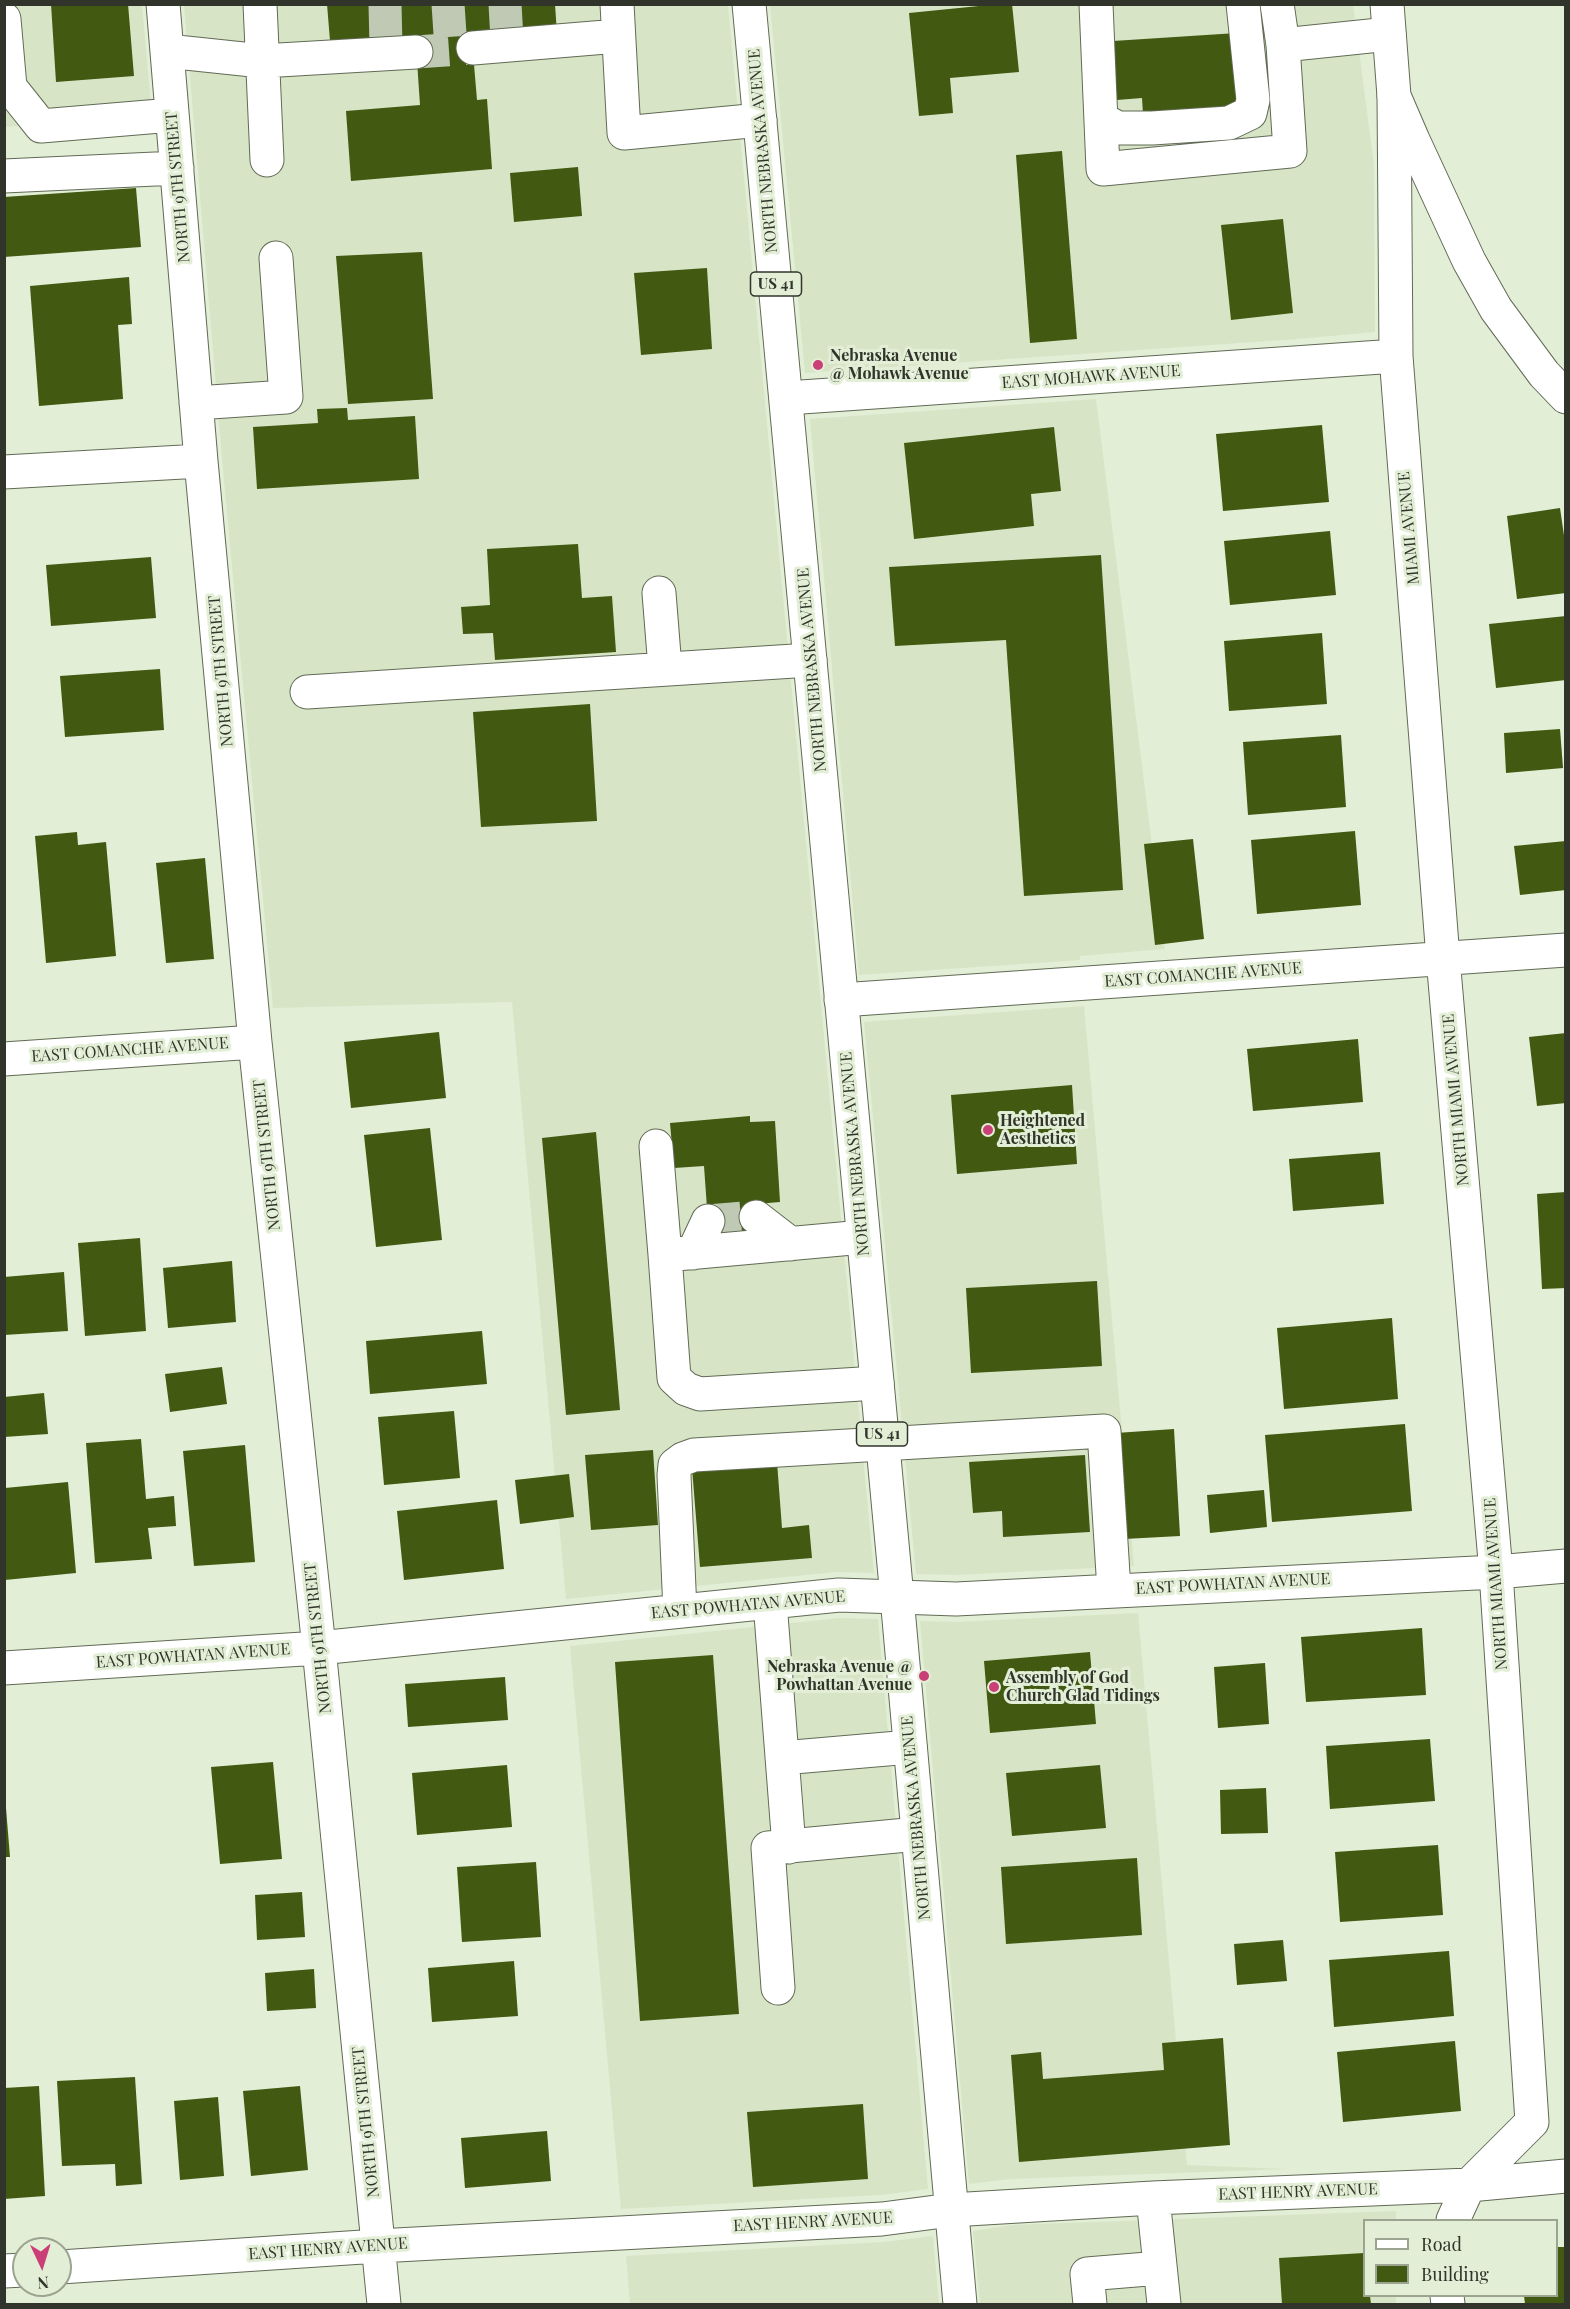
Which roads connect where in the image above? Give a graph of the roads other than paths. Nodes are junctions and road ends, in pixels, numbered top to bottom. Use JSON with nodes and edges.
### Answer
{"nodes":[{"id":1,"x":163,"y":4,"type":"edge"},
{"id":2,"x":260,"y":4,"type":"edge"},
{"id":3,"x":749,"y":4,"type":"edge"},
{"id":4,"x":1096,"y":4,"type":"edge"},
{"id":5,"x":1243,"y":4,"type":"edge"},
{"id":6,"x":1277,"y":4,"type":"edge"},
{"id":7,"x":1388,"y":19,"type":"edge"},
{"id":8,"x":4,"y":20,"type":"edge"},
{"id":9,"x":618,"y":20,"type":"edge"},
{"id":10,"x":1283,"y":45,"type":"junction"},
{"id":11,"x":473,"y":48,"type":"tunnel mouth"},
{"id":12,"x":167,"y":51,"type":"junction"},
{"id":13,"x":396,"y":51,"type":"tunnel mouth"},
{"id":14,"x":262,"y":61,"type":"junction"},
{"id":15,"x":1394,"y":96,"type":"junction"},
{"id":16,"x":172,"y":115,"type":"junction"},
{"id":17,"x":1101,"y":119,"type":"junction"},
{"id":18,"x":760,"y":120,"type":"junction"},
{"id":19,"x":267,"y":160,"type":"dead end"},
{"id":20,"x":177,"y":168,"type":"junction"},
{"id":21,"x":4,"y":176,"type":"edge"},
{"id":22,"x":276,"y":258,"type":"dead end"},
{"id":23,"x":1396,"y":356,"type":"junction"},
{"id":24,"x":1566,"y":397,"type":"edge"},
{"id":25,"x":787,"y":398,"type":"junction"},
{"id":26,"x":196,"y":403,"type":"junction"},
{"id":27,"x":201,"y":460,"type":"junction"},
{"id":28,"x":4,"y":472,"type":"edge"},
{"id":29,"x":659,"y":593,"type":"dead end"},
{"id":30,"x":810,"y":660,"type":"junction"},
{"id":31,"x":665,"y":668,"type":"junction"},
{"id":32,"x":307,"y":692,"type":"dead end"},
{"id":33,"x":1566,"y":950,"type":"edge"},
{"id":34,"x":1443,"y":958,"type":"junction"},
{"id":35,"x":841,"y":1000,"type":"junction"},
{"id":36,"x":255,"y":1042,"type":"junction"},
{"id":37,"x":4,"y":1059,"type":"edge"},
{"id":38,"x":656,"y":1146,"type":"dead end"},
{"id":39,"x":756,"y":1217,"type":"tunnel mouth"},
{"id":40,"x":708,"y":1221,"type":"tunnel mouth"},
{"id":41,"x":863,"y":1237,"type":"junction"},
{"id":42,"x":791,"y":1244,"type":"junction"},
{"id":43,"x":679,"y":1254,"type":"junction"},
{"id":44,"x":877,"y":1383,"type":"junction"},
{"id":45,"x":883,"y":1444,"type":"junction"},
{"id":46,"x":1566,"y":1566,"type":"edge"},
{"id":47,"x":1496,"y":1572,"type":"junction"},
{"id":48,"x":1114,"y":1590,"type":"junction"},
{"id":49,"x":897,"y":1597,"type":"junction"},
{"id":50,"x":770,"y":1602,"type":"junction"},
{"id":51,"x":680,"y":1611,"type":"junction"},
{"id":52,"x":319,"y":1648,"type":"junction"},
{"id":53,"x":4,"y":1668,"type":"edge"},
{"id":54,"x":910,"y":1747,"type":"junction"},
{"id":55,"x":782,"y":1758,"type":"junction"},
{"id":56,"x":918,"y":1834,"type":"junction"},
{"id":57,"x":789,"y":1846,"type":"junction"},
{"id":58,"x":778,"y":1988,"type":"dead end"},
{"id":59,"x":1566,"y":2176,"type":"edge"},
{"id":60,"x":1469,"y":2186,"type":"junction"},
{"id":61,"x":1153,"y":2198,"type":"junction"},
{"id":62,"x":951,"y":2210,"type":"junction"},
{"id":63,"x":1454,"y":2219,"type":"edge"},
{"id":64,"x":378,"y":2246,"type":"junction"},
{"id":65,"x":72,"y":2266,"type":"edge"},
{"id":66,"x":1160,"y":2268,"type":"junction"},
{"id":67,"x":384,"y":2304,"type":"edge"},
{"id":68,"x":960,"y":2304,"type":"edge"},
{"id":69,"x":1090,"y":2304,"type":"edge"},
{"id":70,"x":1164,"y":2304,"type":"edge"}],
"edges":[{"from":1,"to":12,"type":"main road","name":"NORTH 9TH STREET"},
{"from":2,"to":14,"type":"main road"},
{"from":3,"to":18,"type":"main road","name":"NORTH NEBRASKA AVENUE","number":"US 41"},
{"from":4,"to":17,"type":"main road"},
{"from":5,"to":17,"type":"main road"},
{"from":6,"to":10,"type":"main road"},
{"from":7,"to":10,"type":"main road"},
{"from":7,"to":15,"type":"main road","name":"MIAMI AVENUE"},
{"from":8,"to":16,"type":"main road"},
{"from":9,"to":11,"type":"main road"},
{"from":9,"to":18,"type":"main road"},
{"from":10,"to":17,"type":"main road"},
{"from":12,"to":14,"type":"main road"},
{"from":12,"to":16,"type":"main road","name":"NORTH 9TH STREET"},
{"from":13,"to":14,"type":"main road"},
{"from":14,"to":19,"type":"main road"},
{"from":15,"to":23,"type":"main road","name":"MIAMI AVENUE"},
{"from":15,"to":24,"type":"main road"},
{"from":16,"to":20,"type":"main road","name":"NORTH 9TH STREET"},
{"from":18,"to":25,"type":"main road","name":"NORTH NEBRASKA AVENUE","number":"US 41"},
{"from":20,"to":21,"type":"main road"},
{"from":20,"to":26,"type":"main road","name":"NORTH 9TH STREET"},
{"from":22,"to":26,"type":"main road"},
{"from":23,"to":25,"type":"main road","name":"EAST MOHAWK AVENUE"},
{"from":23,"to":34,"type":"main road","name":"MIAMI AVENUE"},
{"from":25,"to":30,"type":"main road","name":"NORTH NEBRASKA AVENUE","number":"US 41"},
{"from":26,"to":27,"type":"main road","name":"NORTH 9TH STREET"},
{"from":27,"to":28,"type":"main road"},
{"from":27,"to":36,"type":"main road","name":"NORTH 9TH STREET"},
{"from":29,"to":31,"type":"main road"},
{"from":30,"to":31,"type":"main road"},
{"from":30,"to":35,"type":"main road","name":"NORTH NEBRASKA AVENUE","number":"US 41"},
{"from":31,"to":32,"type":"main road"},
{"from":33,"to":34,"type":"main road","name":"EAST COMANCHE AVENUE"},
{"from":34,"to":35,"type":"main road","name":"EAST COMANCHE AVENUE"},
{"from":34,"to":47,"type":"main road","name":"NORTH MIAMI AVENUE"},
{"from":35,"to":41,"type":"main road","name":"NORTH NEBRASKA AVENUE","number":"US 41"},
{"from":36,"to":37,"type":"main road","name":"EAST COMANCHE AVENUE"},
{"from":36,"to":52,"type":"main road","name":"NORTH 9TH STREET"},
{"from":38,"to":43,"type":"main road"},
{"from":39,"to":42,"type":"main road"},
{"from":40,"to":43,"type":"main road"},
{"from":41,"to":42,"type":"main road"},
{"from":41,"to":44,"type":"main road","name":"NORTH NEBRASKA AVENUE","number":"US 41"},
{"from":42,"to":43,"type":"main road"},
{"from":43,"to":44,"type":"main road"},
{"from":44,"to":45,"type":"main road","name":"NORTH NEBRASKA AVENUE","number":"US 41"},
{"from":45,"to":48,"type":"main road"},
{"from":45,"to":49,"type":"main road","name":"NORTH NEBRASKA AVENUE","number":"US 41"},
{"from":45,"to":51,"type":"main road"},
{"from":46,"to":47,"type":"main road","name":"EAST POWHATAN AVENUE"},
{"from":47,"to":48,"type":"main road","name":"EAST POWHATAN AVENUE"},
{"from":47,"to":60,"type":"main road","name":"NORTH MIAMI AVENUE"},
{"from":48,"to":49,"type":"main road","name":"EAST POWHATAN AVENUE"},
{"from":49,"to":50,"type":"main road","name":"EAST POWHATAN AVENUE"},
{"from":49,"to":54,"type":"main road","name":"NORTH NEBRASKA AVENUE","number":"US 41"},
{"from":50,"to":51,"type":"main road","name":"EAST POWHATAN AVENUE"},
{"from":50,"to":55,"type":"main road"},
{"from":51,"to":52,"type":"main road","name":"EAST POWHATAN AVENUE"},
{"from":52,"to":53,"type":"main road","name":"EAST POWHATAN AVENUE"},
{"from":52,"to":64,"type":"main road","name":"NORTH 9TH STREET"},
{"from":54,"to":55,"type":"main road"},
{"from":54,"to":56,"type":"main road","name":"NORTH NEBRASKA AVENUE","number":"US 41"},
{"from":55,"to":57,"type":"main road"},
{"from":56,"to":57,"type":"main road"},
{"from":56,"to":62,"type":"main road","name":"NORTH NEBRASKA AVENUE","number":"US 41"},
{"from":57,"to":58,"type":"main road"},
{"from":59,"to":60,"type":"main road","name":"EAST HENRY AVENUE"},
{"from":60,"to":61,"type":"main road","name":"EAST HENRY AVENUE"},
{"from":60,"to":63,"type":"main road"},
{"from":61,"to":62,"type":"main road","name":"EAST HENRY AVENUE"},
{"from":61,"to":66,"type":"main road"},
{"from":62,"to":64,"type":"main road","name":"EAST HENRY AVENUE"},
{"from":62,"to":68,"type":"main road","name":"NORTH NEBRASKA AVENUE","number":"US 41"},
{"from":64,"to":65,"type":"main road","name":"EAST HENRY AVENUE"},
{"from":64,"to":67,"type":"main road","name":"NORTH 9TH STREET"},
{"from":66,"to":69,"type":"main road"},
{"from":66,"to":70,"type":"main road"}]}
